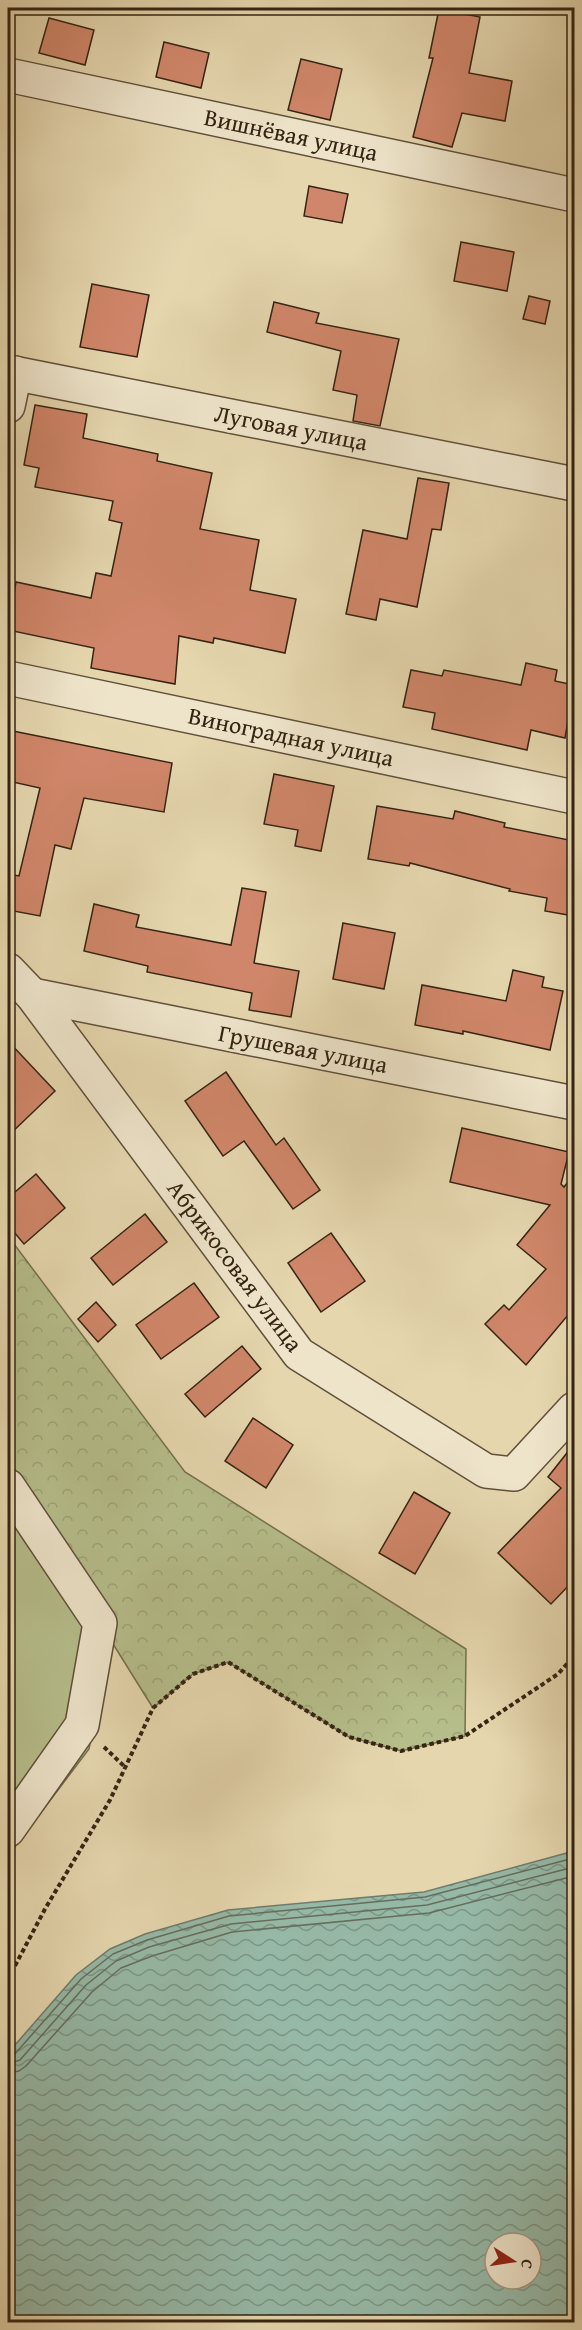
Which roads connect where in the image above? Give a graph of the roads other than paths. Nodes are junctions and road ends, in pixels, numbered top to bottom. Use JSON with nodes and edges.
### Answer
{"nodes":[{"id":1,"x":8,"y":75,"type":"edge"},
{"id":2,"x":574,"y":195,"type":"edge"},
{"id":3,"x":11,"y":373,"type":"edge"},
{"id":4,"x":8,"y":406,"type":"edge"},
{"id":5,"x":574,"y":484,"type":"edge"},
{"id":6,"x":8,"y":678,"type":"edge"},
{"id":7,"x":574,"y":797,"type":"edge"},
{"id":8,"x":8,"y":970,"type":"edge"},
{"id":9,"x":32,"y":995,"type":"junction"},
{"id":10,"x":574,"y":1103,"type":"edge"},
{"id":11,"x":574,"y":1409,"type":"edge"},
{"id":12,"x":8,"y":1486,"type":"edge"},
{"id":13,"x":8,"y":1830,"type":"edge"}],
"edges":[{"from":1,"to":2,"type":"street","name":"Вишнёвая улица"},
{"from":3,"to":4,"type":"street"},
{"from":3,"to":5,"type":"street","name":"Луговая улица"},
{"from":6,"to":7,"type":"street","name":"Виноградная улица"},
{"from":8,"to":9,"type":"street","name":"Абрикосовая улица"},
{"from":9,"to":10,"type":"street","name":"Грушевая улица"},
{"from":9,"to":11,"type":"street","name":"Абрикосовая улица"},
{"from":12,"to":13,"type":"street"}]}
